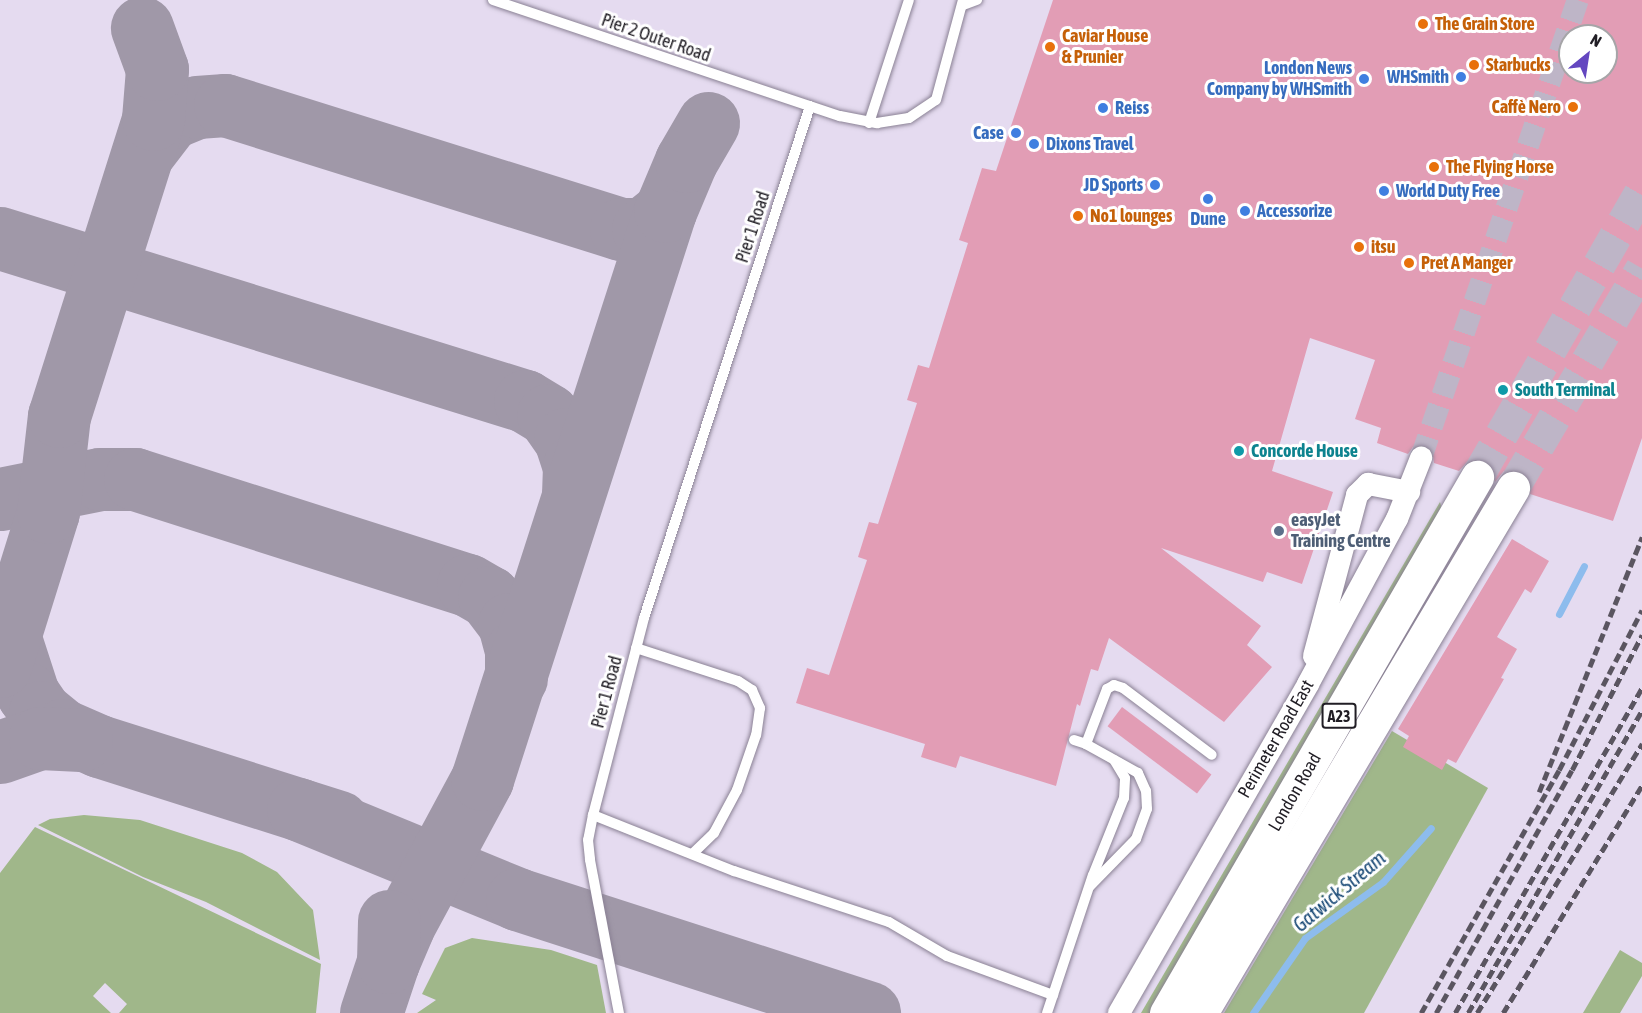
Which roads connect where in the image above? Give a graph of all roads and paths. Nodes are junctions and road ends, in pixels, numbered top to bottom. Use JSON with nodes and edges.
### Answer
{"nodes":[{"id":1,"x":493,"y":0,"type":"edge"},
{"id":2,"x":909,"y":0,"type":"edge"},
{"id":3,"x":977,"y":0,"type":"edge"},
{"id":4,"x":963,"y":3,"type":"edge"},
{"id":5,"x":810,"y":106,"type":"junction"},
{"id":6,"x":869,"y":123,"type":"junction"},
{"id":7,"x":1421,"y":458,"type":"tunnel mouth"},
{"id":8,"x":1477,"y":477,"type":"tunnel mouth"},
{"id":9,"x":1513,"y":488,"type":"tunnel mouth"},
{"id":10,"x":1409,"y":492,"type":"junction"},
{"id":11,"x":636,"y":648,"type":"junction"},
{"id":12,"x":1308,"y":684,"type":"junction"},
{"id":13,"x":1074,"y":740,"type":"dead end"},
{"id":14,"x":1091,"y":746,"type":"junction"},
{"id":15,"x":1212,"y":755,"type":"dead end"},
{"id":16,"x":593,"y":815,"type":"junction"},
{"id":17,"x":692,"y":854,"type":"junction"},
{"id":18,"x":1090,"y":886,"type":"junction"},
{"id":19,"x":1053,"y":994,"type":"junction"},
{"id":20,"x":619,"y":1013,"type":"edge"},
{"id":21,"x":1047,"y":1013,"type":"edge"},
{"id":22,"x":1119,"y":1013,"type":"edge"},
{"id":23,"x":1166,"y":1013,"type":"edge"},
{"id":24,"x":1201,"y":1013,"type":"edge"}],
"edges":[{"from":1,"to":5,"type":"lane","name":"Pier 2 Outer Road"},
{"from":2,"to":6,"type":"lane"},
{"from":3,"to":4,"type":"lane"},
{"from":4,"to":6,"type":"lane"},
{"from":5,"to":6,"type":"lane","name":"Pier 2 Outer Road"},
{"from":5,"to":11,"type":"lane","name":"Pier 1 Road"},
{"from":7,"to":10,"type":"street","name":"Perimeter Road East"},
{"from":8,"to":23,"type":"main road","name":"London Road","number":"A23"},
{"from":9,"to":24,"type":"main road","name":"London Road","number":"A23"},
{"from":10,"to":12,"type":"street","name":"Perimeter Road East"},
{"from":10,"to":12,"type":"street"},
{"from":11,"to":16,"type":"lane","name":"Pier 1 Road"},
{"from":11,"to":17,"type":"lane"},
{"from":12,"to":22,"type":"street","name":"Perimeter Road East"},
{"from":13,"to":14,"type":"lane"},
{"from":14,"to":15,"type":"lane"},
{"from":14,"to":18,"type":"lane"},
{"from":14,"to":18,"type":"lane"},
{"from":16,"to":17,"type":"lane"},
{"from":16,"to":20,"type":"lane","name":"Pier 1 Road"},
{"from":17,"to":19,"type":"lane"},
{"from":18,"to":19,"type":"lane"},
{"from":19,"to":21,"type":"lane"}]}
